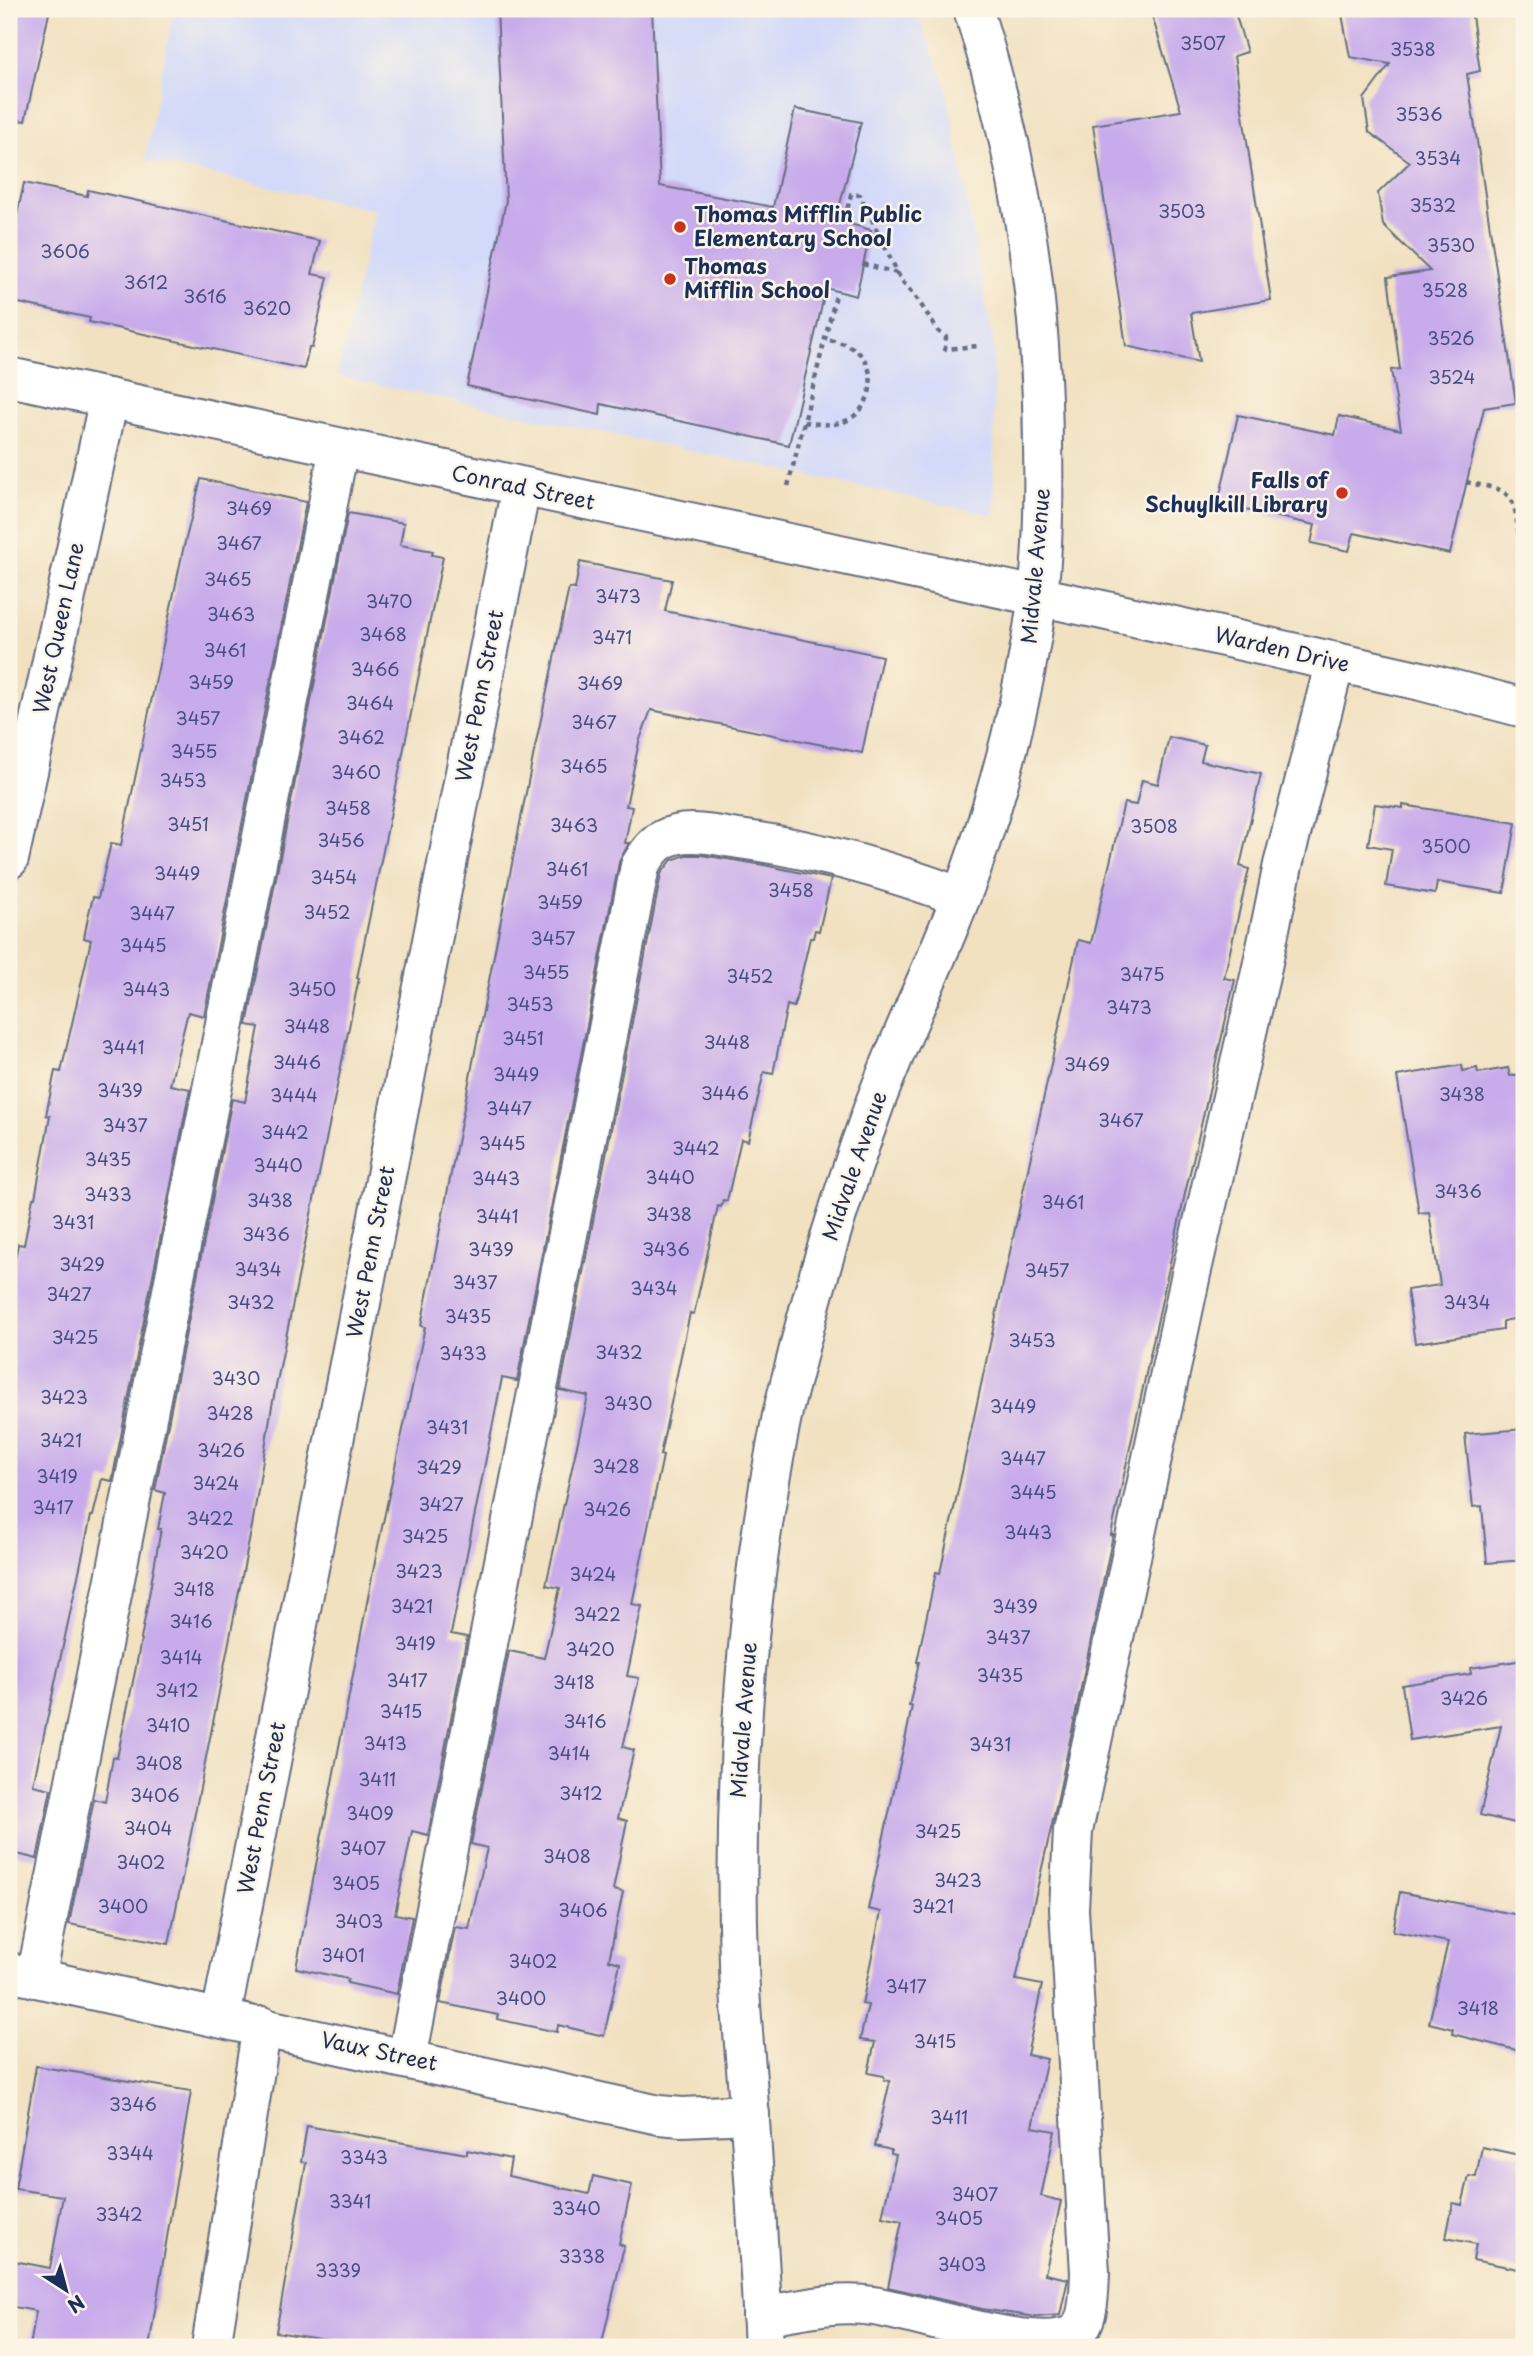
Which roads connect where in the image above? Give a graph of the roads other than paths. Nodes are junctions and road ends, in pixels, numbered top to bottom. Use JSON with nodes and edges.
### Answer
{"nodes":[{"id":1,"x":973,"y":9,"type":"edge"},
{"id":2,"x":9,"y":377,"type":"edge"},
{"id":3,"x":109,"y":398,"type":"junction"},
{"id":4,"x":339,"y":448,"type":"junction"},
{"id":5,"x":521,"y":487,"type":"junction"},
{"id":6,"x":1038,"y":597,"type":"junction"},
{"id":7,"x":1335,"y":662,"type":"junction"},
{"id":8,"x":1524,"y":708,"type":"edge"},
{"id":9,"x":9,"y":859,"type":"edge"},
{"id":10,"x":961,"y":897,"type":"junction"},
{"id":11,"x":22,"y":1975,"type":"edge"},
{"id":12,"x":221,"y":2017,"type":"junction"},
{"id":13,"x":262,"y":2026,"type":"junction"},
{"id":14,"x":407,"y":2058,"type":"junction"},
{"id":15,"x":750,"y":2114,"type":"junction"},
{"id":16,"x":763,"y":2331,"type":"edge"},
{"id":17,"x":211,"y":2347,"type":"edge"}],
"edges":[{"from":1,"to":6,"type":"street","name":"Midvale Avenue"},
{"from":2,"to":3,"type":"street","name":"Conrad Street"},
{"from":3,"to":4,"type":"street","name":"Conrad Street"},
{"from":3,"to":9,"type":"street","name":"West Queen Lane"},
{"from":4,"to":5,"type":"street","name":"Conrad Street"},
{"from":4,"to":11,"type":"street"},
{"from":5,"to":6,"type":"street","name":"Conrad Street"},
{"from":5,"to":12,"type":"street","name":"West Penn Street"},
{"from":6,"to":7,"type":"street","name":"Warden Drive"},
{"from":6,"to":10,"type":"street","name":"Midvale Avenue"},
{"from":7,"to":8,"type":"street","name":"Warden Drive"},
{"from":7,"to":16,"type":"street"},
{"from":10,"to":14,"type":"street"},
{"from":10,"to":15,"type":"street","name":"Midvale Avenue"},
{"from":11,"to":12,"type":"street","name":"Vaux Street"},
{"from":12,"to":13,"type":"street","name":"Vaux Street"},
{"from":13,"to":14,"type":"street","name":"Vaux Street"},
{"from":13,"to":17,"type":"street"},
{"from":14,"to":15,"type":"street","name":"Vaux Street"},
{"from":15,"to":16,"type":"street","name":"Midvale Avenue"}]}
